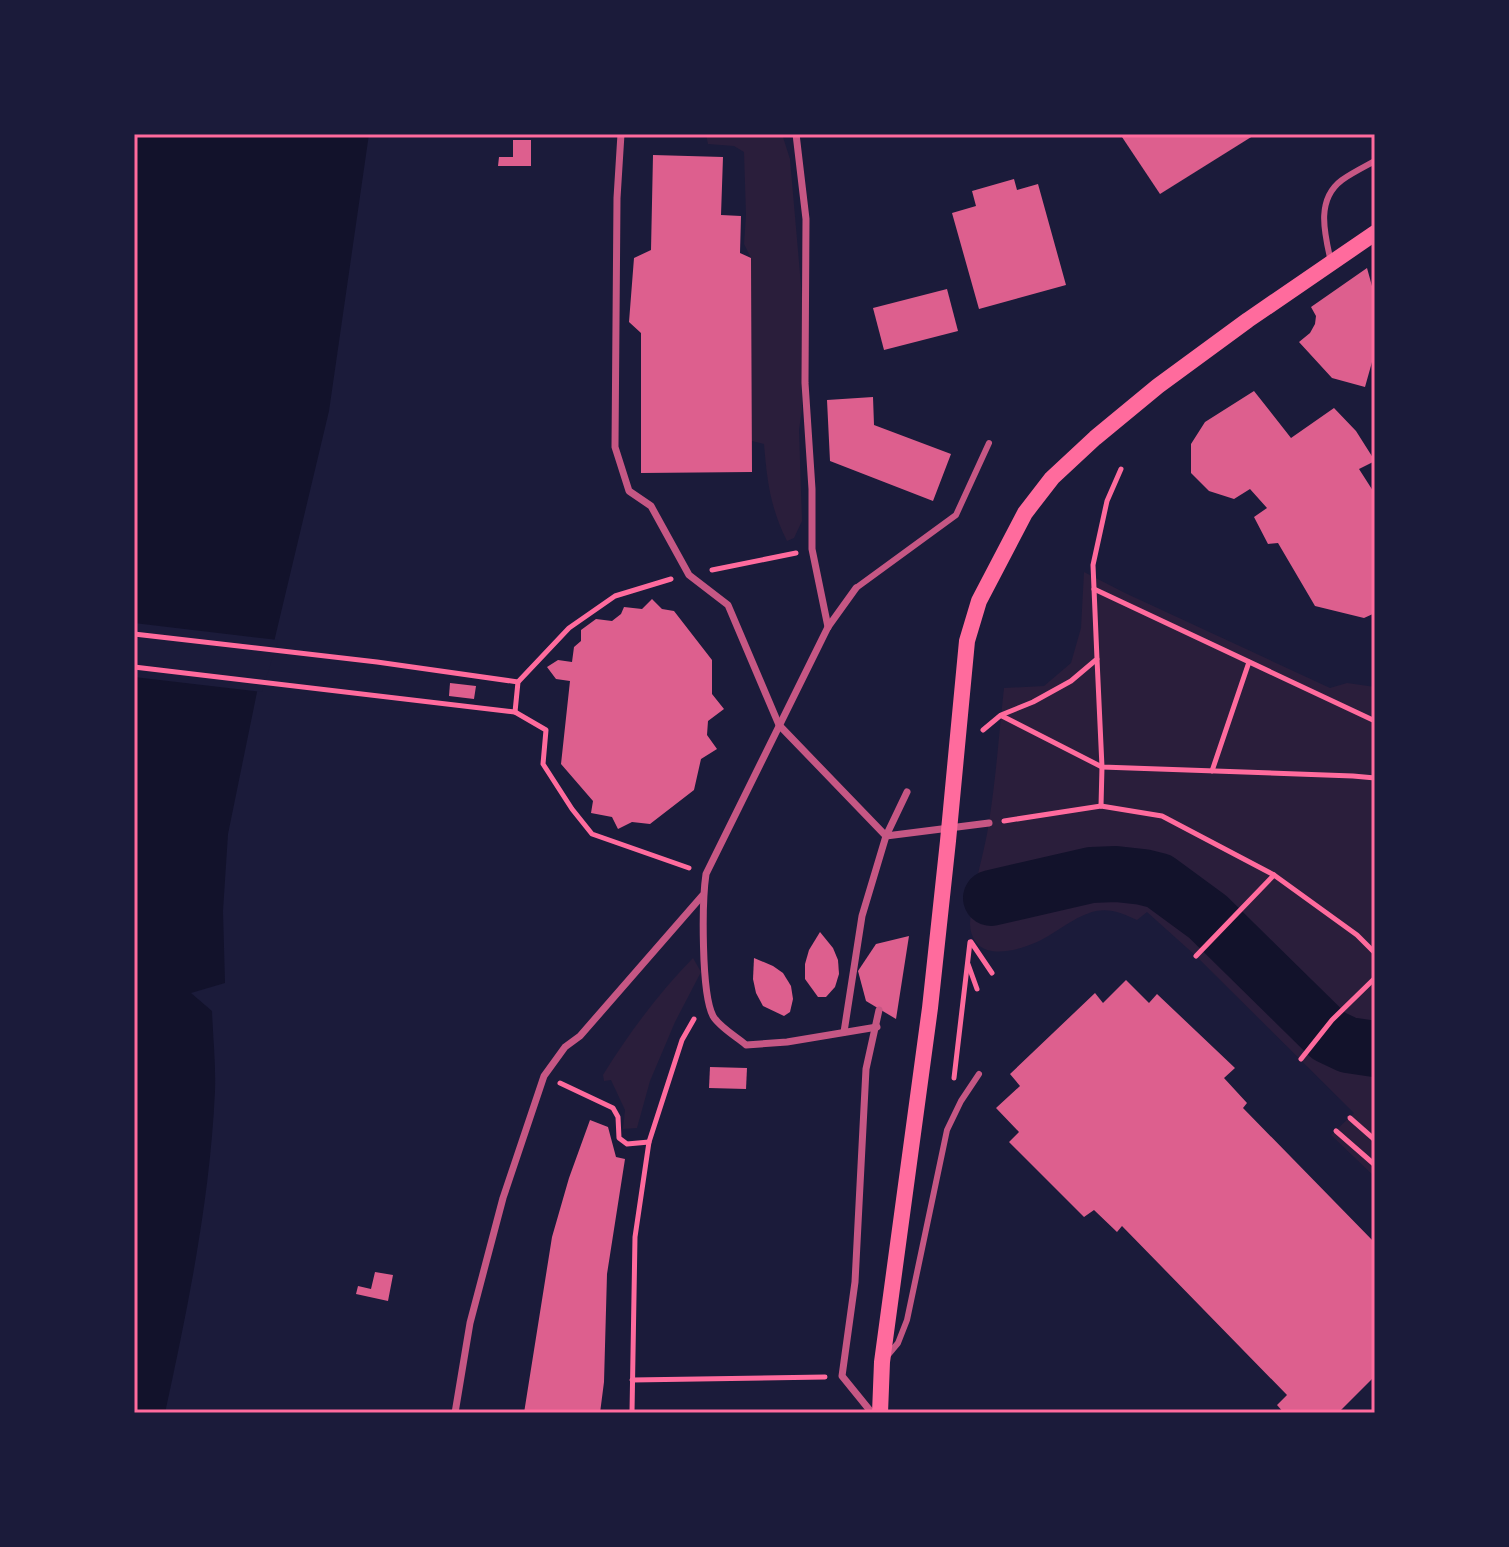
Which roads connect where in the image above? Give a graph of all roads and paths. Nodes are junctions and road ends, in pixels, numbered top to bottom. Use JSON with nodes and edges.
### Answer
{"nodes":[{"id":1,"x":621,"y":134,"type":"edge"},
{"id":2,"x":796,"y":134,"type":"edge"},
{"id":3,"x":1375,"y":161,"type":"edge"},
{"id":4,"x":1375,"y":233,"type":"edge"},
{"id":5,"x":1331,"y":262,"type":"junction"},
{"id":6,"x":989,"y":443,"type":"dead end"},
{"id":7,"x":1121,"y":469,"type":"dead end"},
{"id":8,"x":812,"y":549,"type":"junction"},
{"id":9,"x":689,"y":575,"type":"junction"},
{"id":10,"x":856,"y":588,"type":"joint"},
{"id":11,"x":1094,"y":589,"type":"junction"},
{"id":12,"x":828,"y":627,"type":"junction"},
{"id":13,"x":134,"y":634,"type":"edge"},
{"id":14,"x":1097,"y":659,"type":"junction"},
{"id":15,"x":1249,"y":662,"type":"junction"},
{"id":16,"x":134,"y":667,"type":"edge"},
{"id":17,"x":518,"y":682,"type":"junction"},
{"id":18,"x":515,"y":712,"type":"junction"},
{"id":19,"x":1375,"y":721,"type":"edge"},
{"id":20,"x":779,"y":725,"type":"junction"},
{"id":21,"x":1102,"y":767,"type":"junction"},
{"id":22,"x":1212,"y":771,"type":"junction"},
{"id":23,"x":1375,"y":778,"type":"edge"},
{"id":24,"x":907,"y":792,"type":"dead end"},
{"id":25,"x":1101,"y":806,"type":"junction"},
{"id":26,"x":989,"y":823,"type":"joint"},
{"id":27,"x":886,"y":836,"type":"junction"},
{"id":28,"x":706,"y":874,"type":"junction"},
{"id":29,"x":1274,"y":875,"type":"junction"},
{"id":30,"x":703,"y":895,"type":"junction"},
{"id":31,"x":1375,"y":953,"type":"edge"},
{"id":32,"x":1196,"y":956,"type":"dead end"},
{"id":33,"x":968,"y":963,"type":"junction"},
{"id":34,"x":992,"y":973,"type":"dead end"},
{"id":35,"x":1375,"y":978,"type":"edge"},
{"id":36,"x":977,"y":989,"type":"dead end"},
{"id":37,"x":707,"y":995,"type":"junction"},
{"id":38,"x":879,"y":1010,"type":"dead end"},
{"id":39,"x":877,"y":1027,"type":"junction"},
{"id":40,"x":844,"y":1032,"type":"junction"},
{"id":41,"x":1301,"y":1059,"type":"dead end"},
{"id":42,"x":979,"y":1074,"type":"dead end"},
{"id":43,"x":544,"y":1076,"type":"junction"},
{"id":44,"x":953,"y":1085,"type":"dead end"},
{"id":45,"x":1350,"y":1118,"type":"dead end"},
{"id":46,"x":1336,"y":1131,"type":"dead end"},
{"id":47,"x":1375,"y":1140,"type":"edge"},
{"id":48,"x":649,"y":1142,"type":"junction"},
{"id":49,"x":1375,"y":1165,"type":"edge"},
{"id":50,"x":882,"y":1362,"type":"junction"},
{"id":51,"x":842,"y":1376,"type":"junction"},
{"id":52,"x":632,"y":1380,"type":"junction"},
{"id":53,"x":455,"y":1413,"type":"edge"},
{"id":54,"x":632,"y":1413,"type":"edge"},
{"id":55,"x":872,"y":1413,"type":"edge"},
{"id":56,"x":880,"y":1413,"type":"edge"}],
"edges":[{"from":1,"to":9,"type":"street"},
{"from":2,"to":8,"type":"street"},
{"from":3,"to":5,"type":"lane"},
{"from":4,"to":5,"type":"main road"},
{"from":5,"to":50,"type":"main road"},
{"from":6,"to":10,"type":"lane"},
{"from":7,"to":11,"type":"path"},
{"from":8,"to":9,"type":"path"},
{"from":8,"to":12,"type":"street"},
{"from":9,"to":17,"type":"path"},
{"from":9,"to":20,"type":"street"},
{"from":10,"to":12,"type":"street"},
{"from":11,"to":14,"type":"path"},
{"from":11,"to":15,"type":"path"},
{"from":12,"to":20,"type":"street"},
{"from":13,"to":17,"type":"path"},
{"from":14,"to":21,"type":"path"},
{"from":14,"to":21,"type":"path"},
{"from":15,"to":19,"type":"path"},
{"from":15,"to":22,"type":"path"},
{"from":16,"to":18,"type":"path"},
{"from":17,"to":18,"type":"path"},
{"from":18,"to":28,"type":"path"},
{"from":20,"to":27,"type":"street"},
{"from":20,"to":28,"type":"street"},
{"from":21,"to":22,"type":"path"},
{"from":21,"to":25,"type":"path"},
{"from":22,"to":23,"type":"path"},
{"from":24,"to":27,"type":"street"},
{"from":25,"to":26,"type":"path"},
{"from":25,"to":29,"type":"path"},
{"from":26,"to":27,"type":"street"},
{"from":27,"to":40,"type":"street"},
{"from":28,"to":30,"type":"street"},
{"from":29,"to":31,"type":"path"},
{"from":29,"to":32,"type":"path"},
{"from":30,"to":37,"type":"street"},
{"from":30,"to":43,"type":"street"},
{"from":33,"to":34,"type":"path"},
{"from":33,"to":36,"type":"path"},
{"from":33,"to":44,"type":"path"},
{"from":35,"to":41,"type":"path"},
{"from":37,"to":40,"type":"street"},
{"from":37,"to":48,"type":"path"},
{"from":38,"to":39,"type":"street"},
{"from":39,"to":40,"type":"street"},
{"from":39,"to":51,"type":"street"},
{"from":42,"to":50,"type":"lane"},
{"from":43,"to":48,"type":"path"},
{"from":43,"to":53,"type":"street"},
{"from":45,"to":47,"type":"path"},
{"from":46,"to":49,"type":"path"},
{"from":48,"to":52,"type":"path"},
{"from":50,"to":56,"type":"main road"},
{"from":51,"to":52,"type":"path"},
{"from":51,"to":55,"type":"street"},
{"from":52,"to":54,"type":"path"}]}
